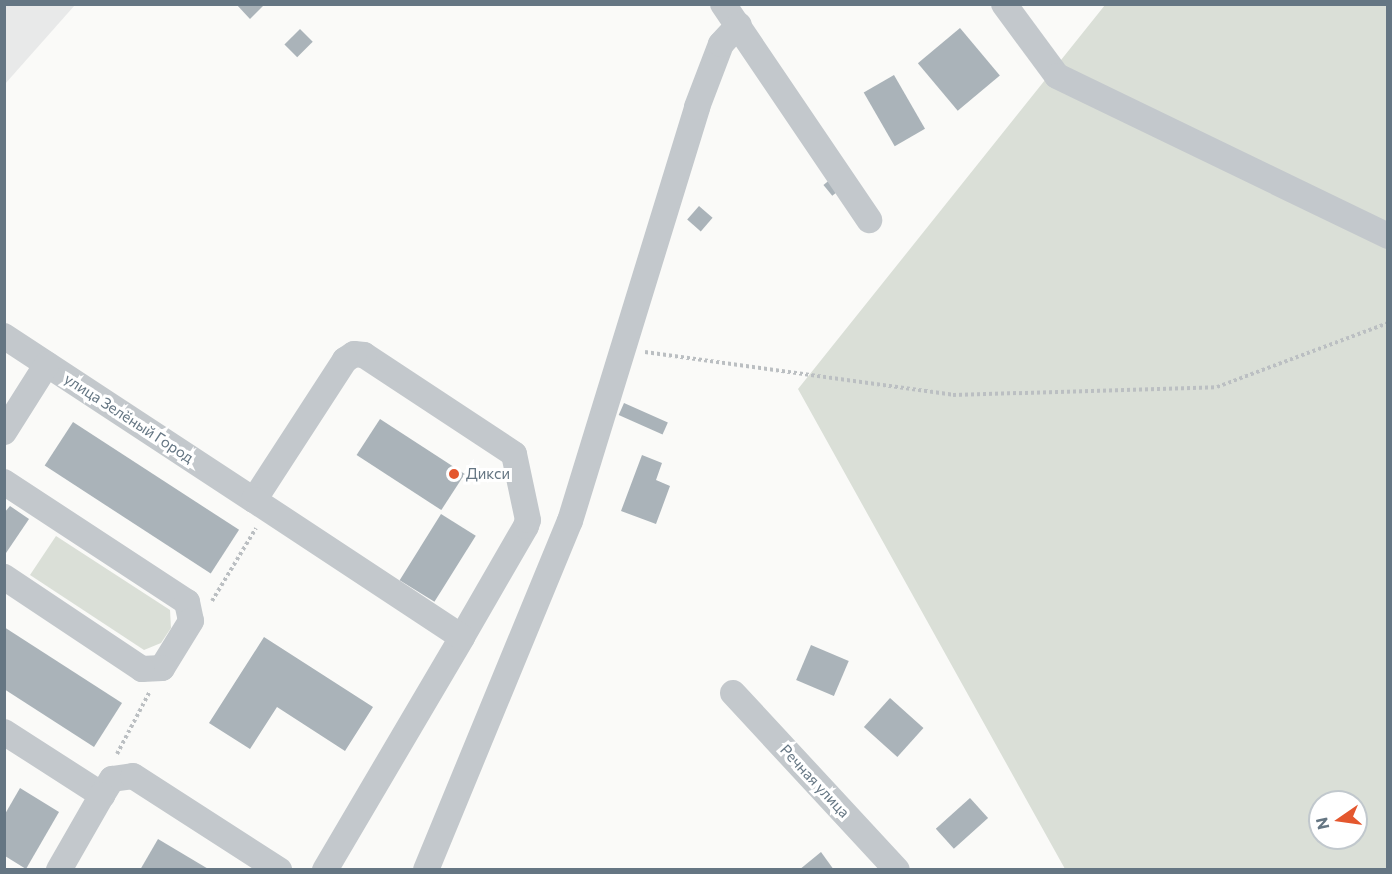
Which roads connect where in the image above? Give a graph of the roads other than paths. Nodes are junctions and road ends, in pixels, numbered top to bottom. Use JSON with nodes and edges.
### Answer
{"nodes":[{"id":1,"x":723,"y":4,"type":"edge"},
{"id":2,"x":1004,"y":4,"type":"edge"},
{"id":3,"x":738,"y":25,"type":"junction"},
{"id":4,"x":869,"y":220,"type":"dead end"},
{"id":5,"x":1388,"y":236,"type":"edge"},
{"id":6,"x":4,"y":336,"type":"edge"},
{"id":7,"x":47,"y":364,"type":"junction"},
{"id":8,"x":4,"y":432,"type":"edge"},
{"id":9,"x":4,"y":482,"type":"edge"},
{"id":10,"x":254,"y":500,"type":"junction"},
{"id":11,"x":4,"y":577,"type":"edge"},
{"id":12,"x":462,"y":637,"type":"junction"},
{"id":13,"x":733,"y":693,"type":"dead end"},
{"id":14,"x":4,"y":732,"type":"edge"},
{"id":15,"x":102,"y":795,"type":"junction"},
{"id":16,"x":59,"y":870,"type":"edge"},
{"id":17,"x":279,"y":870,"type":"edge"},
{"id":18,"x":325,"y":870,"type":"edge"},
{"id":19,"x":426,"y":870,"type":"edge"},
{"id":20,"x":897,"y":870,"type":"edge"}],
"edges":[{"from":1,"to":3,"type":"street"},
{"from":2,"to":5,"type":"street"},
{"from":3,"to":4,"type":"street"},
{"from":3,"to":19,"type":"street"},
{"from":6,"to":7,"type":"street","name":"улица Зелёный Город"},
{"from":7,"to":8,"type":"street"},
{"from":7,"to":10,"type":"street","name":"улица Зелёный Город"},
{"from":9,"to":11,"type":"street"},
{"from":10,"to":12,"type":"street","name":"улица Зелёный Город"},
{"from":10,"to":12,"type":"street"},
{"from":12,"to":18,"type":"street"},
{"from":13,"to":20,"type":"street","name":"Речная улица"},
{"from":14,"to":15,"type":"street"},
{"from":15,"to":16,"type":"street"},
{"from":15,"to":17,"type":"street"}]}
